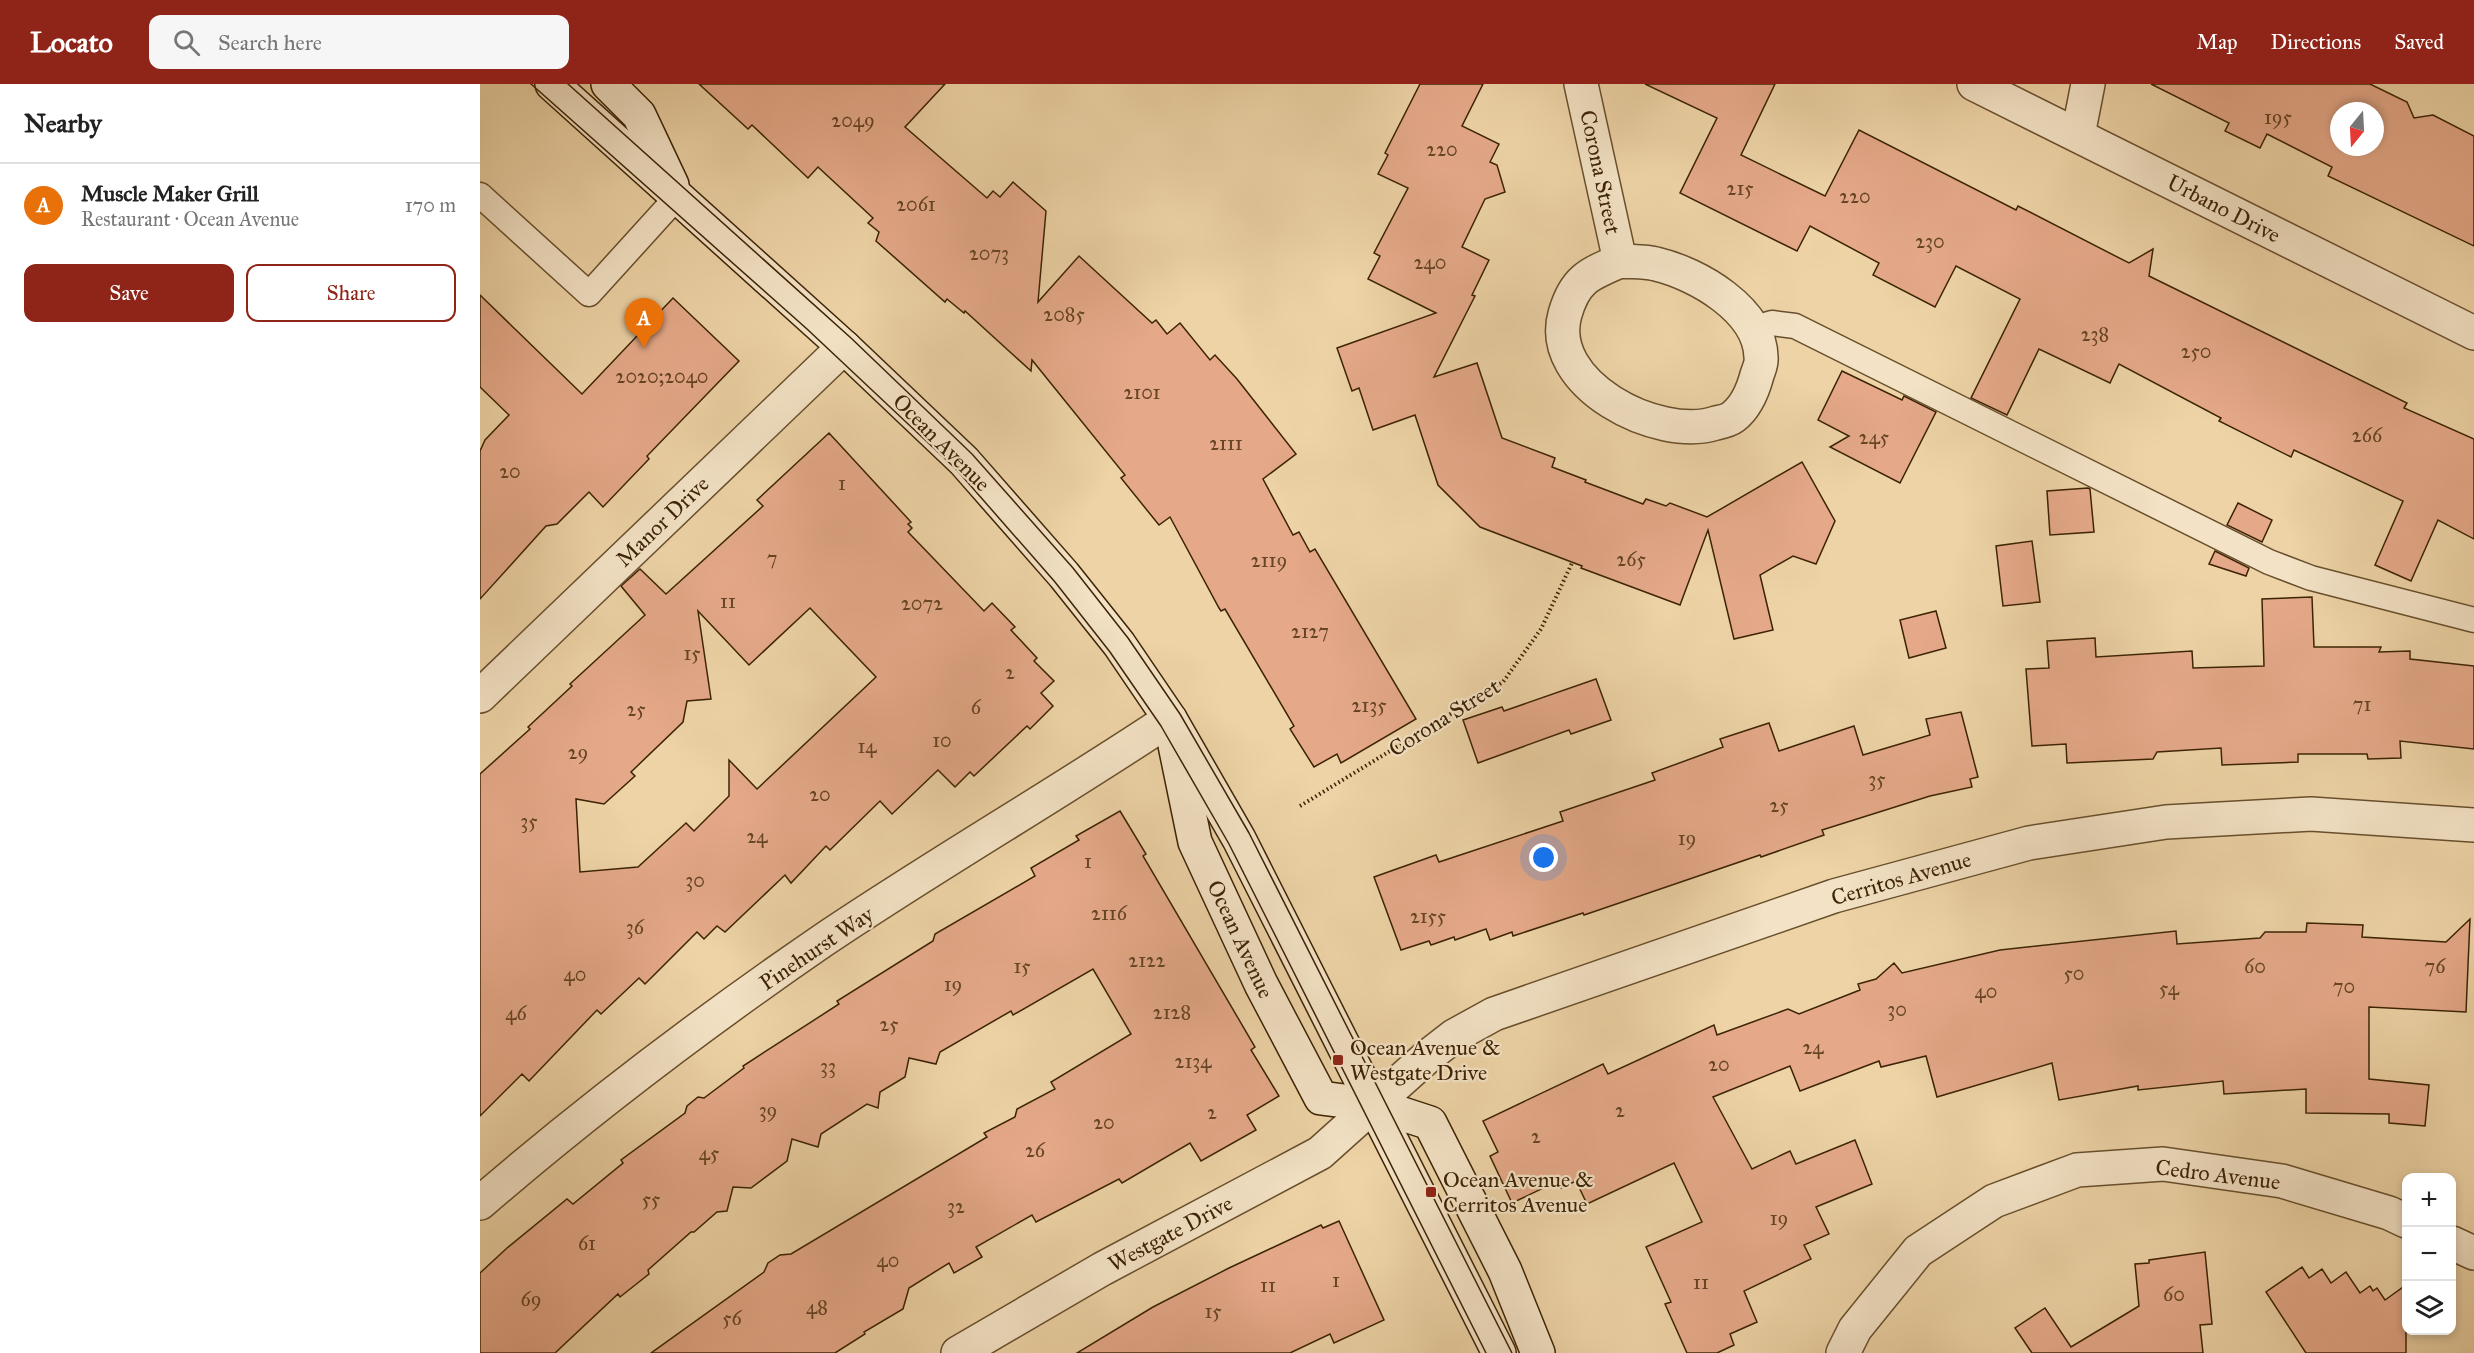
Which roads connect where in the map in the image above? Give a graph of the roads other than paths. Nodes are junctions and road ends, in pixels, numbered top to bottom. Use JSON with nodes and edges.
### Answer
{"nodes":[{"id":1,"x":552,"y":84,"type":"edge"},
{"id":2,"x":608,"y":84,"type":"edge"},
{"id":3,"x":1581,"y":84,"type":"edge"},
{"id":4,"x":1974,"y":84,"type":"edge"},
{"id":5,"x":2088,"y":84,"type":"edge"},
{"id":6,"x":2078,"y":135,"type":"junction"},
{"id":7,"x":480,"y":195,"type":"edge"},
{"id":8,"x":677,"y":197,"type":"junction"},
{"id":9,"x":1620,"y":261,"type":"junction"},
{"id":10,"x":1755,"y":328,"type":"junction"},
{"id":11,"x":2474,"y":333,"type":"edge"},
{"id":12,"x":844,"y":347,"type":"junction"},
{"id":13,"x":2474,"y":620,"type":"edge"},
{"id":14,"x":480,"y":696,"type":"edge"},
{"id":15,"x":1170,"y":719,"type":"junction"},
{"id":16,"x":2474,"y":825,"type":"edge"},
{"id":17,"x":1375,"y":1105,"type":"junction"},
{"id":18,"x":480,"y":1203,"type":"edge"},
{"id":19,"x":2402,"y":1219,"type":"edge"},
{"id":20,"x":2456,"y":1245,"type":"edge"},
{"id":21,"x":2474,"y":1253,"type":"edge"},
{"id":22,"x":958,"y":1353,"type":"edge"},
{"id":23,"x":1499,"y":1353,"type":"edge"},
{"id":24,"x":1538,"y":1353,"type":"edge"},
{"id":25,"x":1843,"y":1353,"type":"edge"}],
"edges":[{"from":1,"to":8,"type":"street","name":"Ocean Avenue"},
{"from":2,"to":8,"type":"street","name":"Ocean Avenue"},
{"from":3,"to":9,"type":"street","name":"Corona Street"},
{"from":4,"to":6,"type":"street","name":"Urbano Drive"},
{"from":5,"to":6,"type":"street"},
{"from":6,"to":11,"type":"street","name":"Urbano Drive"},
{"from":7,"to":8,"type":"lane"},
{"from":8,"to":12,"type":"street","name":"Ocean Avenue"},
{"from":9,"to":10,"type":"street","name":"Corona Street"},
{"from":9,"to":10,"type":"street","name":"Corona Street"},
{"from":10,"to":13,"type":"lane"},
{"from":12,"to":14,"type":"street","name":"Manor Drive"},
{"from":12,"to":15,"type":"street","name":"Ocean Avenue"},
{"from":15,"to":17,"type":"street","name":"Ocean Avenue"},
{"from":15,"to":17,"type":"street","name":"Ocean Avenue"},
{"from":15,"to":18,"type":"street","name":"Pinehurst Way"},
{"from":16,"to":17,"type":"street","name":"Cerritos Avenue"},
{"from":17,"to":22,"type":"street","name":"Westgate Drive"},
{"from":17,"to":23,"type":"street","name":"Ocean Avenue"},
{"from":17,"to":24,"type":"street","name":"Ocean Avenue"},
{"from":19,"to":25,"type":"street","name":"Cedro Avenue"},
{"from":20,"to":21,"type":"street"}]}
